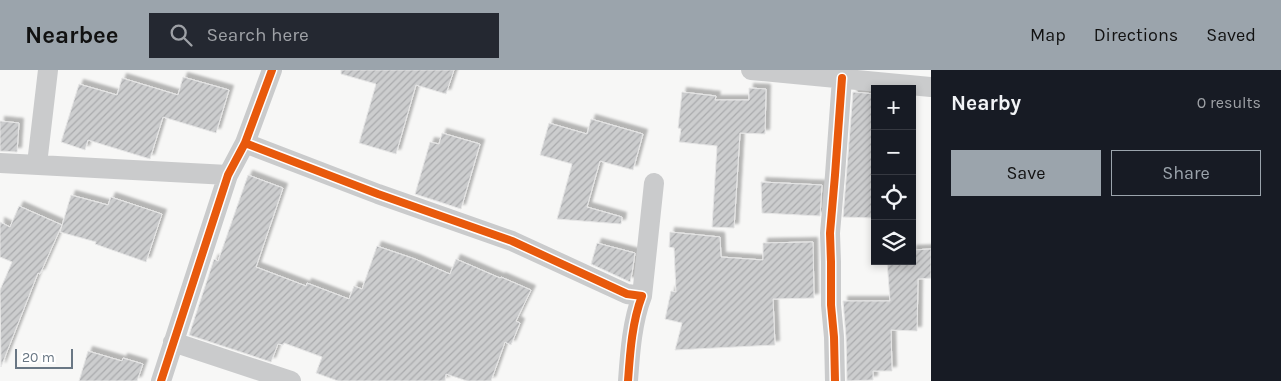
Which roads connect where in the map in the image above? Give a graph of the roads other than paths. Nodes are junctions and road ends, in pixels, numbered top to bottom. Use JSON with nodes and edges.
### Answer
{"nodes":[{"id":1,"x":48,"y":70,"type":"edge"},
{"id":2,"x":272,"y":70,"type":"edge"},
{"id":3,"x":751,"y":70,"type":"edge"},
{"id":4,"x":842,"y":78,"type":"junction"},
{"id":5,"x":931,"y":87,"type":"edge"},
{"id":6,"x":245,"y":143,"type":"junction"},
{"id":7,"x":0,"y":163,"type":"edge"},
{"id":8,"x":37,"y":164,"type":"junction"},
{"id":9,"x":228,"y":175,"type":"junction"},
{"id":10,"x":654,"y":183,"type":"dead end"},
{"id":11,"x":642,"y":296,"type":"junction"},
{"id":12,"x":173,"y":342,"type":"junction"},
{"id":13,"x":161,"y":381,"type":"edge"},
{"id":14,"x":291,"y":381,"type":"edge"},
{"id":15,"x":628,"y":381,"type":"edge"},
{"id":16,"x":836,"y":381,"type":"edge"}],
"edges":[{"from":1,"to":8,"type":"street"},
{"from":2,"to":6,"type":"street"},
{"from":3,"to":4,"type":"street"},
{"from":4,"to":5,"type":"street"},
{"from":4,"to":16,"type":"street"},
{"from":6,"to":9,"type":"street"},
{"from":6,"to":11,"type":"street"},
{"from":7,"to":8,"type":"street"},
{"from":8,"to":9,"type":"street"},
{"from":9,"to":12,"type":"street"},
{"from":10,"to":11,"type":"street"},
{"from":11,"to":15,"type":"street"},
{"from":12,"to":13,"type":"street"},
{"from":12,"to":14,"type":"street"}]}
